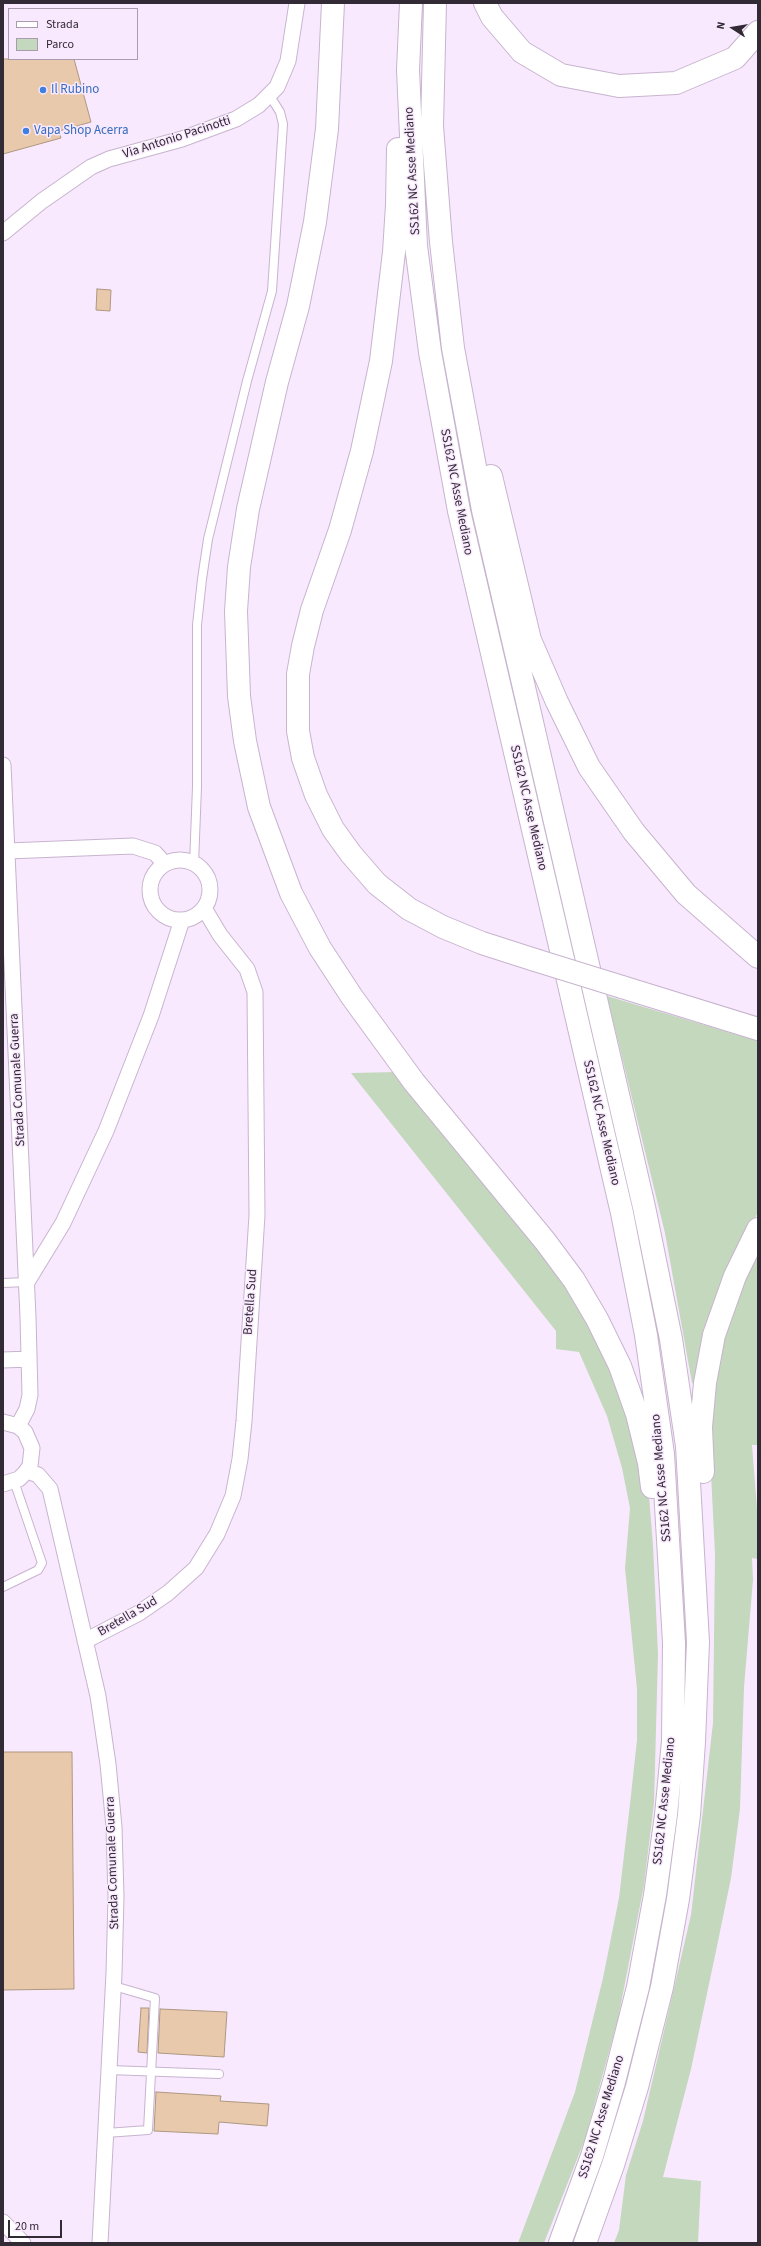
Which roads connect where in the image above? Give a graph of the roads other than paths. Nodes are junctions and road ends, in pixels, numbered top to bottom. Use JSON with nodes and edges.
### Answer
{"nodes":[{"id":1,"x":297,"y":3,"type":"edge"},
{"id":2,"x":333,"y":3,"type":"edge"},
{"id":3,"x":411,"y":3,"type":"edge"},
{"id":4,"x":435,"y":3,"type":"edge"},
{"id":5,"x":485,"y":3,"type":"edge"},
{"id":6,"x":758,"y":32,"type":"edge"},
{"id":7,"x":408,"y":70,"type":"junction"},
{"id":8,"x":270,"y":96,"type":"junction"},
{"id":9,"x":3,"y":233,"type":"edge"},
{"id":10,"x":453,"y":348,"type":"junction"},
{"id":11,"x":3,"y":766,"type":"edge"},
{"id":12,"x":8,"y":851,"type":"junction"},
{"id":13,"x":165,"y":864,"type":"junction"},
{"id":14,"x":194,"y":864,"type":"junction"},
{"id":15,"x":204,"y":908,"type":"junction"},
{"id":16,"x":182,"y":920,"type":"junction"},
{"id":17,"x":758,"y":957,"type":"edge"},
{"id":18,"x":758,"y":1030,"type":"edge"},
{"id":19,"x":758,"y":1229,"type":"edge"},
{"id":20,"x":27,"y":1282,"type":"junction"},
{"id":21,"x":3,"y":1283,"type":"edge"},
{"id":22,"x":29,"y":1359,"type":"junction"},
{"id":23,"x":3,"y":1360,"type":"edge"},
{"id":24,"x":3,"y":1422,"type":"edge"},
{"id":25,"x":18,"y":1426,"type":"junction"},
{"id":26,"x":14,"y":1479,"type":"edge"},
{"id":27,"x":3,"y":1587,"type":"edge"},
{"id":28,"x":85,"y":1641,"type":"junction"},
{"id":29,"x":674,"y":1642,"type":"junction"},
{"id":30,"x":698,"y":1642,"type":"junction"},
{"id":31,"x":114,"y":1986,"type":"junction"},
{"id":32,"x":109,"y":2070,"type":"junction"},
{"id":33,"x":151,"y":2072,"type":"junction"},
{"id":34,"x":219,"y":2074,"type":"dead end"},
{"id":35,"x":106,"y":2133,"type":"junction"},
{"id":36,"x":3,"y":2222,"type":"edge"},
{"id":37,"x":586,"y":2242,"type":"edge"},
{"id":38,"x":23,"y":2243,"type":"edge"},
{"id":39,"x":100,"y":2243,"type":"edge"},
{"id":40,"x":560,"y":2243,"type":"edge"}],
"edges":[{"from":1,"to":8,"type":"street","name":"Via Antonio Pacinotti"},
{"from":2,"to":29,"type":"highway"},
{"from":3,"to":7,"type":"highway","name":"SS162 NC Asse Mediano"},
{"from":4,"to":10,"type":"highway","name":"SS162 NC Asse Mediano"},
{"from":5,"to":6,"type":"highway"},
{"from":7,"to":18,"type":"highway","bridge":true},
{"from":7,"to":29,"type":"highway","name":"SS162 NC Asse Mediano"},
{"from":8,"to":9,"type":"street","name":"Via Antonio Pacinotti"},
{"from":8,"to":14,"type":"lane"},
{"from":10,"to":17,"type":"highway"},
{"from":10,"to":30,"type":"highway","name":"SS162 NC Asse Mediano"},
{"from":11,"to":12,"type":"street","name":"Strada Comunale Guerra"},
{"from":12,"to":13,"type":"street"},
{"from":12,"to":20,"type":"street","name":"Strada Comunale Guerra"},
{"from":13,"to":14,"type":"street"},
{"from":13,"to":16,"type":"street"},
{"from":14,"to":15,"type":"street"},
{"from":15,"to":16,"type":"street"},
{"from":15,"to":28,"type":"street","name":"Bretella Sud"},
{"from":16,"to":20,"type":"street"},
{"from":19,"to":30,"type":"highway"},
{"from":20,"to":21,"type":"lane"},
{"from":20,"to":22,"type":"street","name":"Strada Comunale Guerra"},
{"from":22,"to":23,"type":"street"},
{"from":22,"to":25,"type":"street","name":"Strada Comunale Guerra"},
{"from":24,"to":25,"type":"street"},
{"from":25,"to":26,"type":"street"},
{"from":26,"to":27,"type":"lane"},
{"from":26,"to":28,"type":"street","name":"Strada Comunale Guerra"},
{"from":28,"to":31,"type":"street","name":"Strada Comunale Guerra"},
{"from":29,"to":40,"type":"highway","name":"SS162 NC Asse Mediano"},
{"from":30,"to":37,"type":"highway","name":"SS162 NC Asse Mediano"},
{"from":31,"to":32,"type":"street","name":"Strada Comunale Guerra"},
{"from":31,"to":33,"type":"lane"},
{"from":32,"to":33,"type":"lane"},
{"from":32,"to":35,"type":"street","name":"Strada Comunale Guerra"},
{"from":33,"to":34,"type":"lane"},
{"from":33,"to":35,"type":"lane"},
{"from":35,"to":39,"type":"street","name":"Strada Comunale Guerra"},
{"from":36,"to":38,"type":"street"}]}
